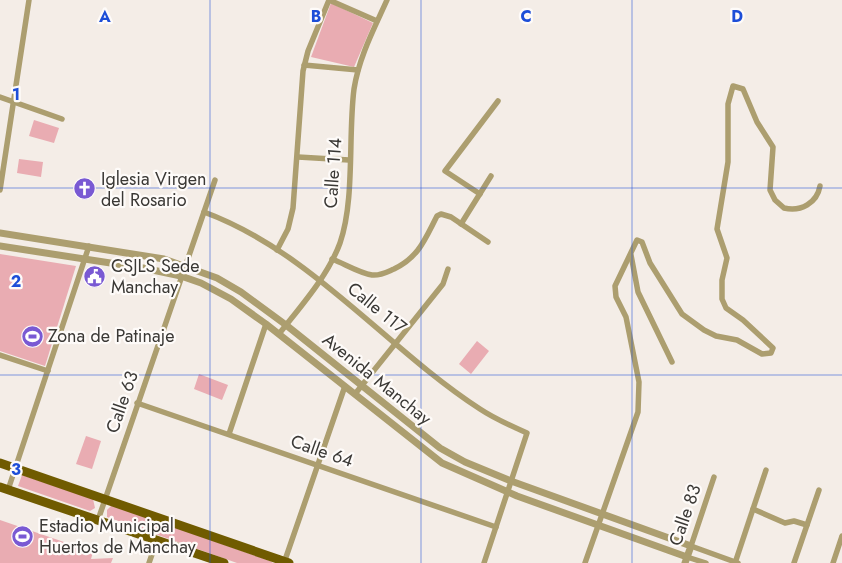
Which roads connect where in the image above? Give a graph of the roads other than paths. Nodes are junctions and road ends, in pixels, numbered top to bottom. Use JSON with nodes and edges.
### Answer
{"nodes":[{"id":1,"x":28,"y":0,"type":"edge"},
{"id":2,"x":329,"y":0,"type":"edge"},
{"id":3,"x":386,"y":0,"type":"edge"},
{"id":4,"x":377,"y":21,"type":"junction"},
{"id":5,"x":304,"y":65,"type":"junction"},
{"id":6,"x":358,"y":70,"type":"junction"},
{"id":7,"x":0,"y":97,"type":"edge"},
{"id":8,"x":14,"y":101,"type":"junction"},
{"id":9,"x":498,"y":101,"type":"dead end"},
{"id":10,"x":62,"y":119,"type":"dead end"},
{"id":11,"x":298,"y":157,"type":"junction"},
{"id":12,"x":349,"y":160,"type":"junction"},
{"id":13,"x":492,"y":176,"type":"dead end"},
{"id":14,"x":215,"y":180,"type":"dead end"},
{"id":15,"x":820,"y":186,"type":"dead end"},
{"id":16,"x":0,"y":190,"type":"edge"},
{"id":17,"x":480,"y":194,"type":"junction"},
{"id":18,"x":204,"y":212,"type":"junction"},
{"id":19,"x":461,"y":224,"type":"junction"},
{"id":20,"x":0,"y":233,"type":"edge"},
{"id":21,"x":488,"y":242,"type":"dead end"},
{"id":22,"x":0,"y":246,"type":"edge"},
{"id":23,"x":89,"y":246,"type":"junction"},
{"id":24,"x":277,"y":250,"type":"junction"},
{"id":25,"x":631,"y":255,"type":"junction"},
{"id":26,"x":86,"y":258,"type":"junction"},
{"id":27,"x":332,"y":259,"type":"junction"},
{"id":28,"x":186,"y":265,"type":"junction"},
{"id":29,"x":448,"y":269,"type":"dead end"},
{"id":30,"x":181,"y":276,"type":"junction"},
{"id":31,"x":319,"y":280,"type":"junction"},
{"id":32,"x":266,"y":324,"type":"junction"},
{"id":33,"x":286,"y":325,"type":"junction"},
{"id":34,"x":278,"y":334,"type":"junction"},
{"id":35,"x":396,"y":343,"type":"junction"},
{"id":36,"x":0,"y":355,"type":"edge"},
{"id":37,"x":672,"y":362,"type":"dead end"},
{"id":38,"x":48,"y":371,"type":"junction"},
{"id":39,"x":362,"y":385,"type":"junction"},
{"id":40,"x":345,"y":386,"type":"junction"},
{"id":41,"x":355,"y":394,"type":"junction"},
{"id":42,"x":138,"y":403,"type":"junction"},
{"id":43,"x":229,"y":434,"type":"junction"},
{"id":44,"x":0,"y":463,"type":"edge"},
{"id":45,"x":317,"y":465,"type":"junction"},
{"id":46,"x":15,"y":468,"type":"junction"},
{"id":47,"x":766,"y":470,"type":"dead end"},
{"id":48,"x":714,"y":477,"type":"dead end"},
{"id":49,"x":511,"y":481,"type":"junction"},
{"id":50,"x":4,"y":488,"type":"edge"},
{"id":51,"x":819,"y":490,"type":"dead end"},
{"id":52,"x":508,"y":492,"type":"junction"},
{"id":53,"x":105,"y":500,"type":"junction"},
{"id":54,"x":753,"y":509,"type":"junction"},
{"id":55,"x":602,"y":514,"type":"junction"},
{"id":56,"x":98,"y":520,"type":"junction"},
{"id":57,"x":807,"y":525,"type":"junction"},
{"id":58,"x":598,"y":526,"type":"junction"},
{"id":59,"x":496,"y":527,"type":"junction"},
{"id":60,"x":842,"y":536,"type":"edge"},
{"id":61,"x":157,"y":540,"type":"junction"},
{"id":62,"x":691,"y":546,"type":"junction"},
{"id":63,"x":205,"y":560,"type":"edge"},
{"id":64,"x":686,"y":560,"type":"edge"},
{"id":65,"x":149,"y":563,"type":"edge"},
{"id":66,"x":224,"y":563,"type":"edge"},
{"id":67,"x":286,"y":563,"type":"edge"},
{"id":68,"x":484,"y":563,"type":"edge"},
{"id":69,"x":584,"y":563,"type":"edge"},
{"id":70,"x":706,"y":563,"type":"edge"},
{"id":71,"x":736,"y":563,"type":"edge"},
{"id":72,"x":794,"y":563,"type":"edge"},
{"id":73,"x":833,"y":563,"type":"edge"}],
"edges":[{"from":1,"to":8,"type":"street"},
{"from":2,"to":4,"type":"street"},
{"from":2,"to":5,"type":"street"},
{"from":3,"to":4,"type":"street","name":"Calle 114"},
{"from":4,"to":6,"type":"street","name":"Calle 114"},
{"from":5,"to":6,"type":"street"},
{"from":5,"to":11,"type":"street"},
{"from":6,"to":12,"type":"street","name":"Calle 114"},
{"from":7,"to":8,"type":"street"},
{"from":8,"to":10,"type":"street"},
{"from":8,"to":16,"type":"street"},
{"from":9,"to":17,"type":"street"},
{"from":11,"to":12,"type":"street"},
{"from":11,"to":24,"type":"street"},
{"from":12,"to":27,"type":"street","name":"Calle 114"},
{"from":13,"to":17,"type":"street"},
{"from":14,"to":18,"type":"street","name":"Calle 63"},
{"from":15,"to":25,"type":"street"},
{"from":17,"to":19,"type":"street"},
{"from":18,"to":24,"type":"street","name":"Calle 117"},
{"from":18,"to":28,"type":"street","name":"Calle 63"},
{"from":19,"to":21,"type":"street"},
{"from":19,"to":27,"type":"street"},
{"from":20,"to":23,"type":"street","name":"Avenida Manchay"},
{"from":22,"to":26,"type":"street","name":"Avenida Manchay"},
{"from":23,"to":26,"type":"street"},
{"from":23,"to":28,"type":"street","name":"Avenida Manchay"},
{"from":24,"to":31,"type":"street","name":"Calle 117"},
{"from":25,"to":37,"type":"street"},
{"from":25,"to":55,"type":"street"},
{"from":26,"to":30,"type":"street","name":"Avenida Manchay"},
{"from":26,"to":38,"type":"street"},
{"from":27,"to":31,"type":"street","name":"Calle 114"},
{"from":28,"to":30,"type":"street","name":"Calle 63"},
{"from":28,"to":33,"type":"street","name":"Avenida Manchay"},
{"from":29,"to":35,"type":"street"},
{"from":30,"to":32,"type":"street","name":"Avenida Manchay"},
{"from":30,"to":42,"type":"street","name":"Calle 63"},
{"from":31,"to":33,"type":"street","name":"Calle 114"},
{"from":31,"to":35,"type":"street","name":"Calle 117"},
{"from":32,"to":34,"type":"street","name":"Avenida Manchay"},
{"from":32,"to":43,"type":"street"},
{"from":33,"to":34,"type":"street","name":"Calle 114"},
{"from":33,"to":39,"type":"street","name":"Avenida Manchay"},
{"from":34,"to":40,"type":"street","name":"Avenida Manchay"},
{"from":35,"to":39,"type":"street"},
{"from":35,"to":49,"type":"street","name":"Calle 117"},
{"from":36,"to":38,"type":"street"},
{"from":38,"to":46,"type":"street"},
{"from":39,"to":41,"type":"street"},
{"from":39,"to":49,"type":"street","name":"Avenida Manchay"},
{"from":40,"to":41,"type":"street","name":"Avenida Manchay"},
{"from":40,"to":45,"type":"street"},
{"from":41,"to":52,"type":"street","name":"Avenida Manchay"},
{"from":42,"to":43,"type":"street","name":"Calle 64"},
{"from":42,"to":53,"type":"street","name":"Calle 63"},
{"from":43,"to":45,"type":"street","name":"Calle 64"},
{"from":44,"to":46,"type":"main road"},
{"from":45,"to":59,"type":"street","name":"Calle 64"},
{"from":45,"to":67,"type":"street"},
{"from":46,"to":50,"type":"street"},
{"from":46,"to":53,"type":"main road"},
{"from":47,"to":54,"type":"street"},
{"from":48,"to":62,"type":"street","name":"Calle 83"},
{"from":49,"to":52,"type":"street"},
{"from":49,"to":55,"type":"street","name":"Avenida Manchay"},
{"from":50,"to":56,"type":"main road"},
{"from":51,"to":57,"type":"street"},
{"from":52,"to":58,"type":"street","name":"Avenida Manchay"},
{"from":52,"to":59,"type":"street"},
{"from":53,"to":56,"type":"street","name":"Calle 63"},
{"from":53,"to":67,"type":"main road"},
{"from":54,"to":57,"type":"street"},
{"from":54,"to":71,"type":"street"},
{"from":55,"to":58,"type":"street"},
{"from":55,"to":62,"type":"street","name":"Avenida Manchay"},
{"from":56,"to":61,"type":"main road"},
{"from":57,"to":72,"type":"street"},
{"from":58,"to":64,"type":"street","name":"Avenida Manchay"},
{"from":58,"to":69,"type":"street"},
{"from":59,"to":68,"type":"street"},
{"from":60,"to":73,"type":"street"},
{"from":61,"to":63,"type":"main road"},
{"from":61,"to":65,"type":"street"},
{"from":62,"to":64,"type":"street","name":"Calle 83"},
{"from":62,"to":71,"type":"street","name":"Avenida Manchay"},
{"from":63,"to":66,"type":"main road"},
{"from":64,"to":70,"type":"street","name":"Avenida Manchay"}]}
